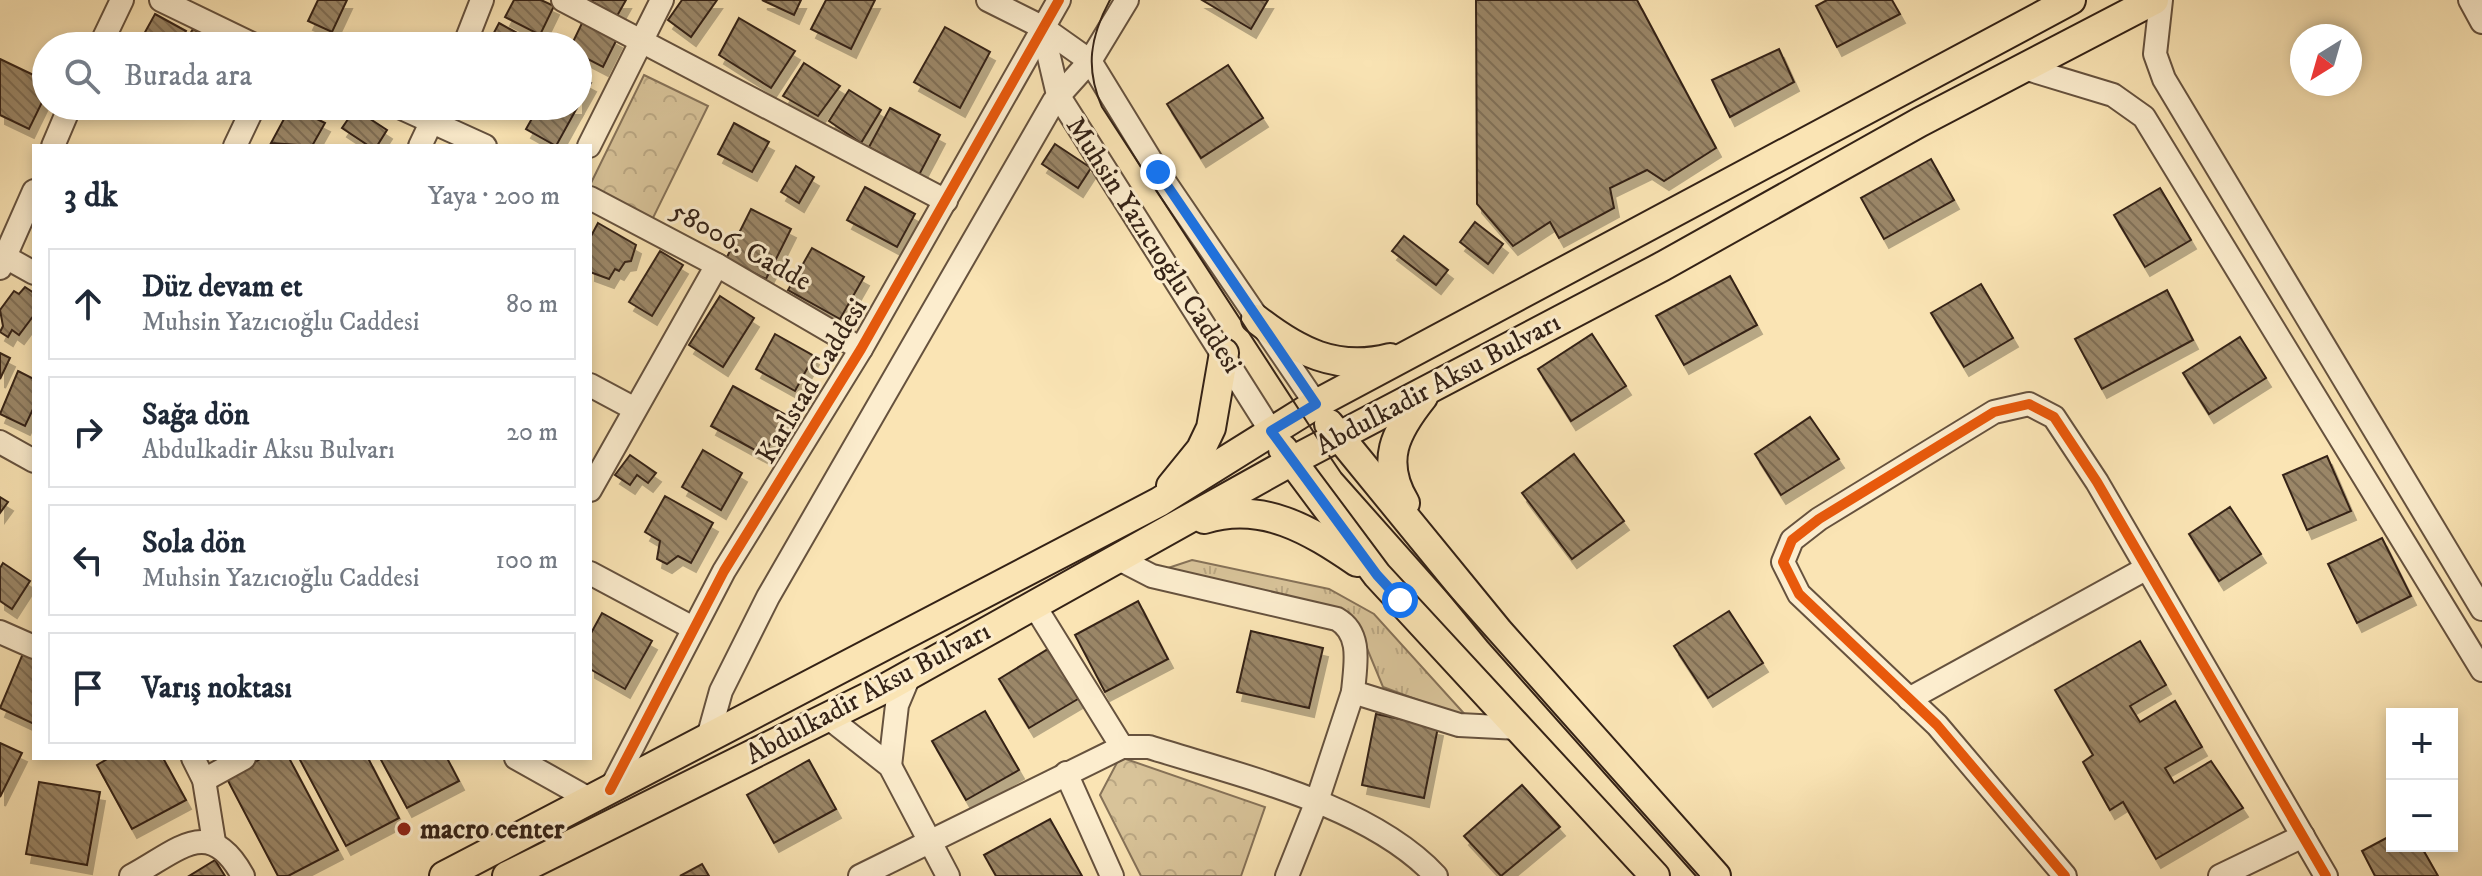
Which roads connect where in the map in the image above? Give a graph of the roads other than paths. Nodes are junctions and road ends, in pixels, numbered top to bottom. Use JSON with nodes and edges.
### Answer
{"nodes":[{"id":1,"x":122,"y":0,"type":"edge"},
{"id":2,"x":161,"y":0,"type":"edge"},
{"id":3,"x":482,"y":0,"type":"edge"},
{"id":4,"x":563,"y":0,"type":"edge"},
{"id":5,"x":662,"y":0,"type":"edge"},
{"id":6,"x":988,"y":0,"type":"edge"},
{"id":7,"x":1059,"y":0,"type":"edge"},
{"id":8,"x":1127,"y":0,"type":"edge"},
{"id":9,"x":2071,"y":0,"type":"edge"},
{"id":10,"x":2154,"y":0,"type":"edge"},
{"id":11,"x":2161,"y":0,"type":"edge"},
{"id":12,"x":2470,"y":0,"type":"edge"},
{"id":13,"x":2482,"y":22,"type":"edge"},
{"id":14,"x":1042,"y":27,"type":"junction"},
{"id":15,"x":107,"y":32,"type":"edge"},
{"id":16,"x":227,"y":32,"type":"edge"},
{"id":17,"x":469,"y":32,"type":"edge"},
{"id":18,"x":642,"y":41,"type":"junction"},
{"id":19,"x":1090,"y":61,"type":"junction"},
{"id":20,"x":2024,"y":68,"type":"junction"},
{"id":21,"x":1058,"y":95,"type":"junction"},
{"id":22,"x":2184,"y":111,"type":"junction"},
{"id":23,"x":64,"y":120,"type":"edge"},
{"id":24,"x":247,"y":120,"type":"edge"},
{"id":25,"x":433,"y":120,"type":"edge"},
{"id":26,"x":445,"y":120,"type":"edge"},
{"id":27,"x":2154,"y":131,"type":"junction"},
{"id":28,"x":54,"y":144,"type":"edge"},
{"id":29,"x":236,"y":144,"type":"edge"},
{"id":30,"x":421,"y":144,"type":"edge"},
{"id":31,"x":482,"y":144,"type":"edge"},
{"id":32,"x":590,"y":144,"type":"edge"},
{"id":33,"x":32,"y":195,"type":"edge"},
{"id":34,"x":592,"y":199,"type":"edge"},
{"id":35,"x":946,"y":201,"type":"junction"},
{"id":36,"x":2,"y":259,"type":"edge"},
{"id":37,"x":717,"y":265,"type":"junction"},
{"id":38,"x":32,"y":272,"type":"edge"},
{"id":39,"x":1256,"y":319,"type":"junction"},
{"id":40,"x":861,"y":349,"type":"junction"},
{"id":41,"x":1418,"y":350,"type":"junction"},
{"id":42,"x":1224,"y":353,"type":"junction"},
{"id":43,"x":592,"y":386,"type":"edge"},
{"id":44,"x":1431,"y":388,"type":"junction"},
{"id":45,"x":1316,"y":404,"type":"junction"},
{"id":46,"x":633,"y":408,"type":"junction"},
{"id":47,"x":1271,"y":431,"type":"junction"},
{"id":48,"x":1337,"y":438,"type":"junction"},
{"id":49,"x":0,"y":442,"type":"edge"},
{"id":50,"x":32,"y":460,"type":"edge"},
{"id":51,"x":1292,"y":461,"type":"junction"},
{"id":52,"x":592,"y":486,"type":"edge"},
{"id":53,"x":1159,"y":502,"type":"junction"},
{"id":54,"x":1165,"y":531,"type":"junction"},
{"id":55,"x":1432,"y":548,"type":"junction"},
{"id":56,"x":1117,"y":558,"type":"junction"},
{"id":57,"x":2147,"y":568,"type":"junction"},
{"id":58,"x":592,"y":574,"type":"edge"},
{"id":59,"x":1377,"y":575,"type":"junction"},
{"id":60,"x":1034,"y":605,"type":"junction"},
{"id":61,"x":2482,"y":609,"type":"edge"},
{"id":62,"x":693,"y":628,"type":"junction"},
{"id":63,"x":0,"y":632,"type":"edge"},
{"id":64,"x":32,"y":646,"type":"edge"},
{"id":65,"x":2482,"y":670,"type":"edge"},
{"id":66,"x":910,"y":674,"type":"junction"},
{"id":67,"x":1353,"y":692,"type":"junction"},
{"id":68,"x":1909,"y":699,"type":"junction"},
{"id":69,"x":829,"y":718,"type":"junction"},
{"id":70,"x":1519,"y":728,"type":"junction"},
{"id":71,"x":709,"y":734,"type":"junction"},
{"id":72,"x":1122,"y":747,"type":"junction"},
{"id":73,"x":194,"y":760,"type":"edge"},
{"id":74,"x":240,"y":760,"type":"edge"},
{"id":75,"x":521,"y":760,"type":"edge"},
{"id":76,"x":890,"y":766,"type":"junction"},
{"id":77,"x":1066,"y":773,"type":"junction"},
{"id":78,"x":204,"y":780,"type":"junction"},
{"id":79,"x":600,"y":795,"type":"junction"},
{"id":80,"x":1317,"y":801,"type":"junction"},
{"id":81,"x":2303,"y":836,"type":"junction"},
{"id":82,"x":929,"y":840,"type":"junction"},
{"id":83,"x":214,"y":842,"type":"junction"},
{"id":84,"x":131,"y":876,"type":"edge"},
{"id":85,"x":243,"y":876,"type":"edge"},
{"id":86,"x":444,"y":876,"type":"edge"},
{"id":87,"x":507,"y":876,"type":"edge"},
{"id":88,"x":860,"y":876,"type":"edge"},
{"id":89,"x":948,"y":876,"type":"edge"},
{"id":90,"x":1112,"y":876,"type":"edge"},
{"id":91,"x":1287,"y":876,"type":"edge"},
{"id":92,"x":1436,"y":876,"type":"edge"},
{"id":93,"x":1655,"y":876,"type":"edge"},
{"id":94,"x":1716,"y":876,"type":"edge"},
{"id":95,"x":2065,"y":876,"type":"edge"},
{"id":96,"x":2220,"y":876,"type":"edge"},
{"id":97,"x":2326,"y":876,"type":"edge"}],
"edges":[{"from":1,"to":15,"type":"street"},
{"from":2,"to":16,"type":"street"},
{"from":3,"to":17,"type":"street"},
{"from":4,"to":18,"type":"street"},
{"from":5,"to":18,"type":"street"},
{"from":6,"to":14,"type":"street"},
{"from":7,"to":14,"type":"street","name":"Karlstad Caddesi"},
{"from":8,"to":19,"type":"street"},
{"from":9,"to":41,"type":"main road","name":"Abdulkadir Aksu Bulvarı"},
{"from":10,"to":20,"type":"main road","name":"Abdulkadir Aksu Bulvarı"},
{"from":11,"to":22,"type":"street"},
{"from":12,"to":13,"type":"street"},
{"from":14,"to":19,"type":"street","name":"Muhsin Yazıcıoğlu Caddesi"},
{"from":14,"to":21,"type":"street","name":"Muhsin Yazıcıoğlu Caddesi"},
{"from":14,"to":35,"type":"street","name":"Karlstad Caddesi"},
{"from":18,"to":32,"type":"street"},
{"from":18,"to":35,"type":"street"},
{"from":19,"to":21,"type":"street"},
{"from":19,"to":39,"type":"street","name":"Muhsin Yazıcıoğlu Caddesi"},
{"from":20,"to":27,"type":"street"},
{"from":20,"to":44,"type":"main road","name":"Abdulkadir Aksu Bulvarı"},
{"from":21,"to":42,"type":"street","name":"Muhsin Yazıcıoğlu Caddesi"},
{"from":21,"to":71,"type":"street"},
{"from":22,"to":27,"type":"street"},
{"from":22,"to":61,"type":"street"},
{"from":23,"to":28,"type":"street"},
{"from":24,"to":29,"type":"street"},
{"from":25,"to":30,"type":"street"},
{"from":26,"to":31,"type":"street"},
{"from":27,"to":65,"type":"street"},
{"from":33,"to":36,"type":"street"},
{"from":34,"to":37,"type":"street","name":"58006. Cadde"},
{"from":35,"to":40,"type":"street","name":"Karlstad Caddesi"},
{"from":36,"to":38,"type":"street"},
{"from":37,"to":40,"type":"street","name":"58006. Cadde"},
{"from":37,"to":46,"type":"street"},
{"from":39,"to":41,"type":"main road"},
{"from":39,"to":45,"type":"street","name":"Muhsin Yazıcıoğlu Caddesi"},
{"from":40,"to":62,"type":"street","name":"Karlstad Caddesi"},
{"from":41,"to":45,"type":"main road","name":"Abdulkadir Aksu Bulvarı"},
{"from":42,"to":47,"type":"street","name":"Muhsin Yazıcıoğlu Caddesi"},
{"from":42,"to":53,"type":"main road"},
{"from":43,"to":46,"type":"street"},
{"from":44,"to":48,"type":"main road","name":"Abdulkadir Aksu Bulvarı"},
{"from":44,"to":55,"type":"main road"},
{"from":45,"to":47,"type":"main road","name":"Abdulkadir Aksu Bulvarı"},
{"from":45,"to":48,"type":"main road","name":"Muhsin Yazıcıoğlu Caddesi"},
{"from":46,"to":52,"type":"street"},
{"from":47,"to":51,"type":"main road","name":"Muhsin Yazıcıoğlu Caddesi"},
{"from":47,"to":53,"type":"main road","name":"Abdulkadir Aksu Bulvarı"},
{"from":48,"to":51,"type":"main road","name":"Abdulkadir Aksu Bulvarı"},
{"from":48,"to":55,"type":"main road","name":"Muhsin Yazıcıoğlu Caddesi"},
{"from":49,"to":50,"type":"street"},
{"from":51,"to":54,"type":"main road","name":"Abdulkadir Aksu Bulvarı"},
{"from":51,"to":59,"type":"main road","name":"Muhsin Yazıcıoğlu Caddesi"},
{"from":53,"to":71,"type":"main road","name":"Abdulkadir Aksu Bulvarı"},
{"from":54,"to":56,"type":"main road","name":"Abdulkadir Aksu Bulvarı"},
{"from":54,"to":59,"type":"main road"},
{"from":55,"to":94,"type":"main road","name":"Muhsin Yazıcıoğlu Caddesi"},
{"from":56,"to":60,"type":"main road","name":"Abdulkadir Aksu Bulvarı"},
{"from":56,"to":67,"type":"street"},
{"from":57,"to":68,"type":"street"},
{"from":57,"to":68,"type":"street"},
{"from":57,"to":81,"type":"street"},
{"from":58,"to":62,"type":"street"},
{"from":59,"to":70,"type":"main road","name":"Muhsin Yazıcıoğlu Caddesi"},
{"from":60,"to":66,"type":"main road","name":"Abdulkadir Aksu Bulvarı"},
{"from":60,"to":72,"type":"street"},
{"from":62,"to":79,"type":"street","name":"Karlstad Caddesi"},
{"from":63,"to":64,"type":"street"},
{"from":66,"to":69,"type":"main road","name":"Abdulkadir Aksu Bulvarı"},
{"from":66,"to":76,"type":"street"},
{"from":67,"to":70,"type":"street"},
{"from":67,"to":80,"type":"street"},
{"from":68,"to":95,"type":"street"},
{"from":69,"to":76,"type":"street"},
{"from":69,"to":87,"type":"main road","name":"Abdulkadir Aksu Bulvarı"},
{"from":70,"to":93,"type":"main road","name":"Muhsin Yazıcıoğlu Caddesi"},
{"from":71,"to":79,"type":"main road","name":"Abdulkadir Aksu Bulvarı"},
{"from":72,"to":77,"type":"street"},
{"from":72,"to":80,"type":"street"},
{"from":73,"to":78,"type":"street"},
{"from":74,"to":78,"type":"street"},
{"from":75,"to":79,"type":"street"},
{"from":76,"to":82,"type":"street"},
{"from":77,"to":82,"type":"street"},
{"from":77,"to":90,"type":"street"},
{"from":78,"to":83,"type":"street"},
{"from":79,"to":86,"type":"main road","name":"Abdulkadir Aksu Bulvarı"},
{"from":80,"to":91,"type":"street"},
{"from":80,"to":92,"type":"street"},
{"from":81,"to":96,"type":"street"},
{"from":81,"to":97,"type":"street"},
{"from":82,"to":88,"type":"street"},
{"from":82,"to":89,"type":"street"},
{"from":83,"to":84,"type":"street"},
{"from":83,"to":85,"type":"street"}]}
